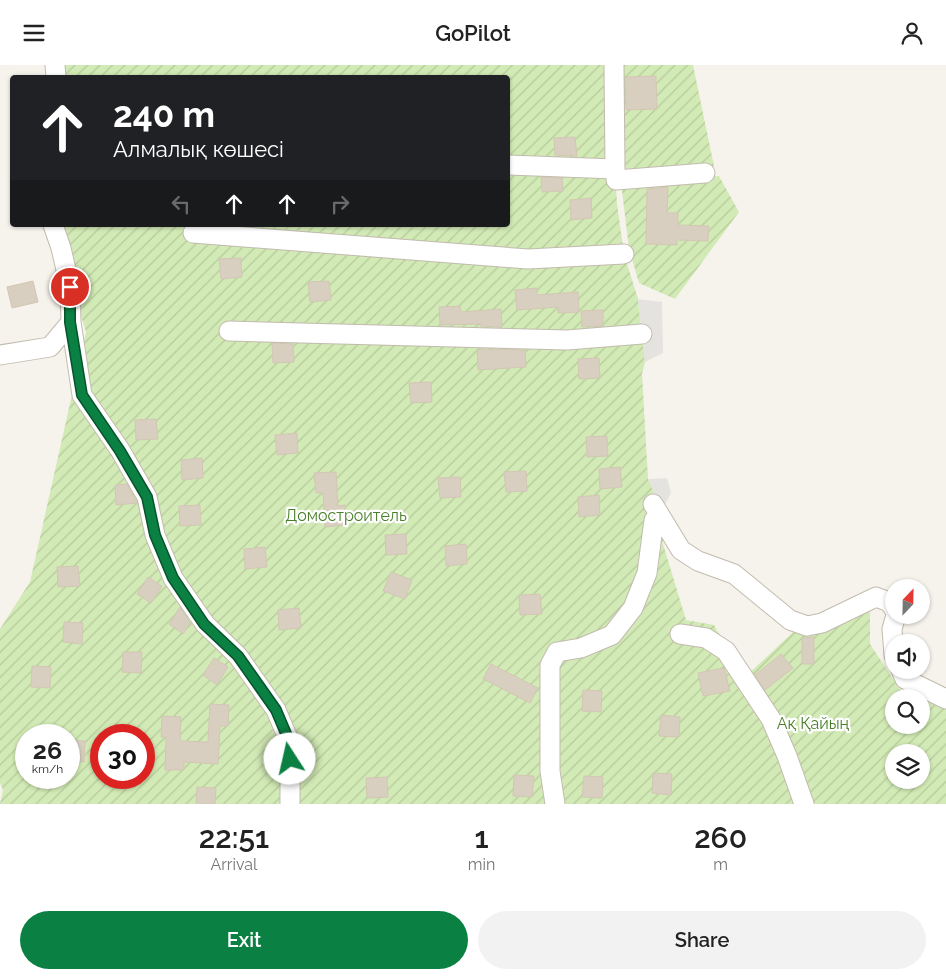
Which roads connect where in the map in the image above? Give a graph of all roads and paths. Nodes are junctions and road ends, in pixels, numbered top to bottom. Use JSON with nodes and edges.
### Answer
{"nodes":[{"id":1,"x":614,"y":65,"type":"edge"},
{"id":2,"x":510,"y":165,"type":"edge"},
{"id":3,"x":706,"y":173,"type":"dead end"},
{"id":4,"x":616,"y":174,"type":"junction"},
{"id":5,"x":54,"y":227,"type":"edge"},
{"id":6,"x":193,"y":233,"type":"dead end"},
{"id":7,"x":624,"y":254,"type":"dead end"},
{"id":8,"x":70,"y":322,"type":"junction"},
{"id":9,"x":229,"y":331,"type":"dead end"},
{"id":10,"x":642,"y":335,"type":"dead end"},
{"id":11,"x":0,"y":355,"type":"edge"},
{"id":12,"x":885,"y":600,"type":"edge"},
{"id":13,"x":680,"y":634,"type":"dead end"},
{"id":14,"x":905,"y":679,"type":"edge"},
{"id":15,"x":946,"y":699,"type":"edge"},
{"id":16,"x":290,"y":804,"type":"edge"},
{"id":17,"x":555,"y":804,"type":"edge"},
{"id":18,"x":804,"y":804,"type":"edge"}],
"edges":[{"from":1,"to":4,"type":"street"},
{"from":2,"to":4,"type":"street"},
{"from":3,"to":4,"type":"street"},
{"from":5,"to":8,"type":"street"},
{"from":6,"to":7,"type":"street"},
{"from":8,"to":11,"type":"street"},
{"from":8,"to":16,"type":"street"},
{"from":9,"to":10,"type":"street"},
{"from":12,"to":17,"type":"street"},
{"from":13,"to":18,"type":"street"},
{"from":14,"to":15,"type":"street"}]}
